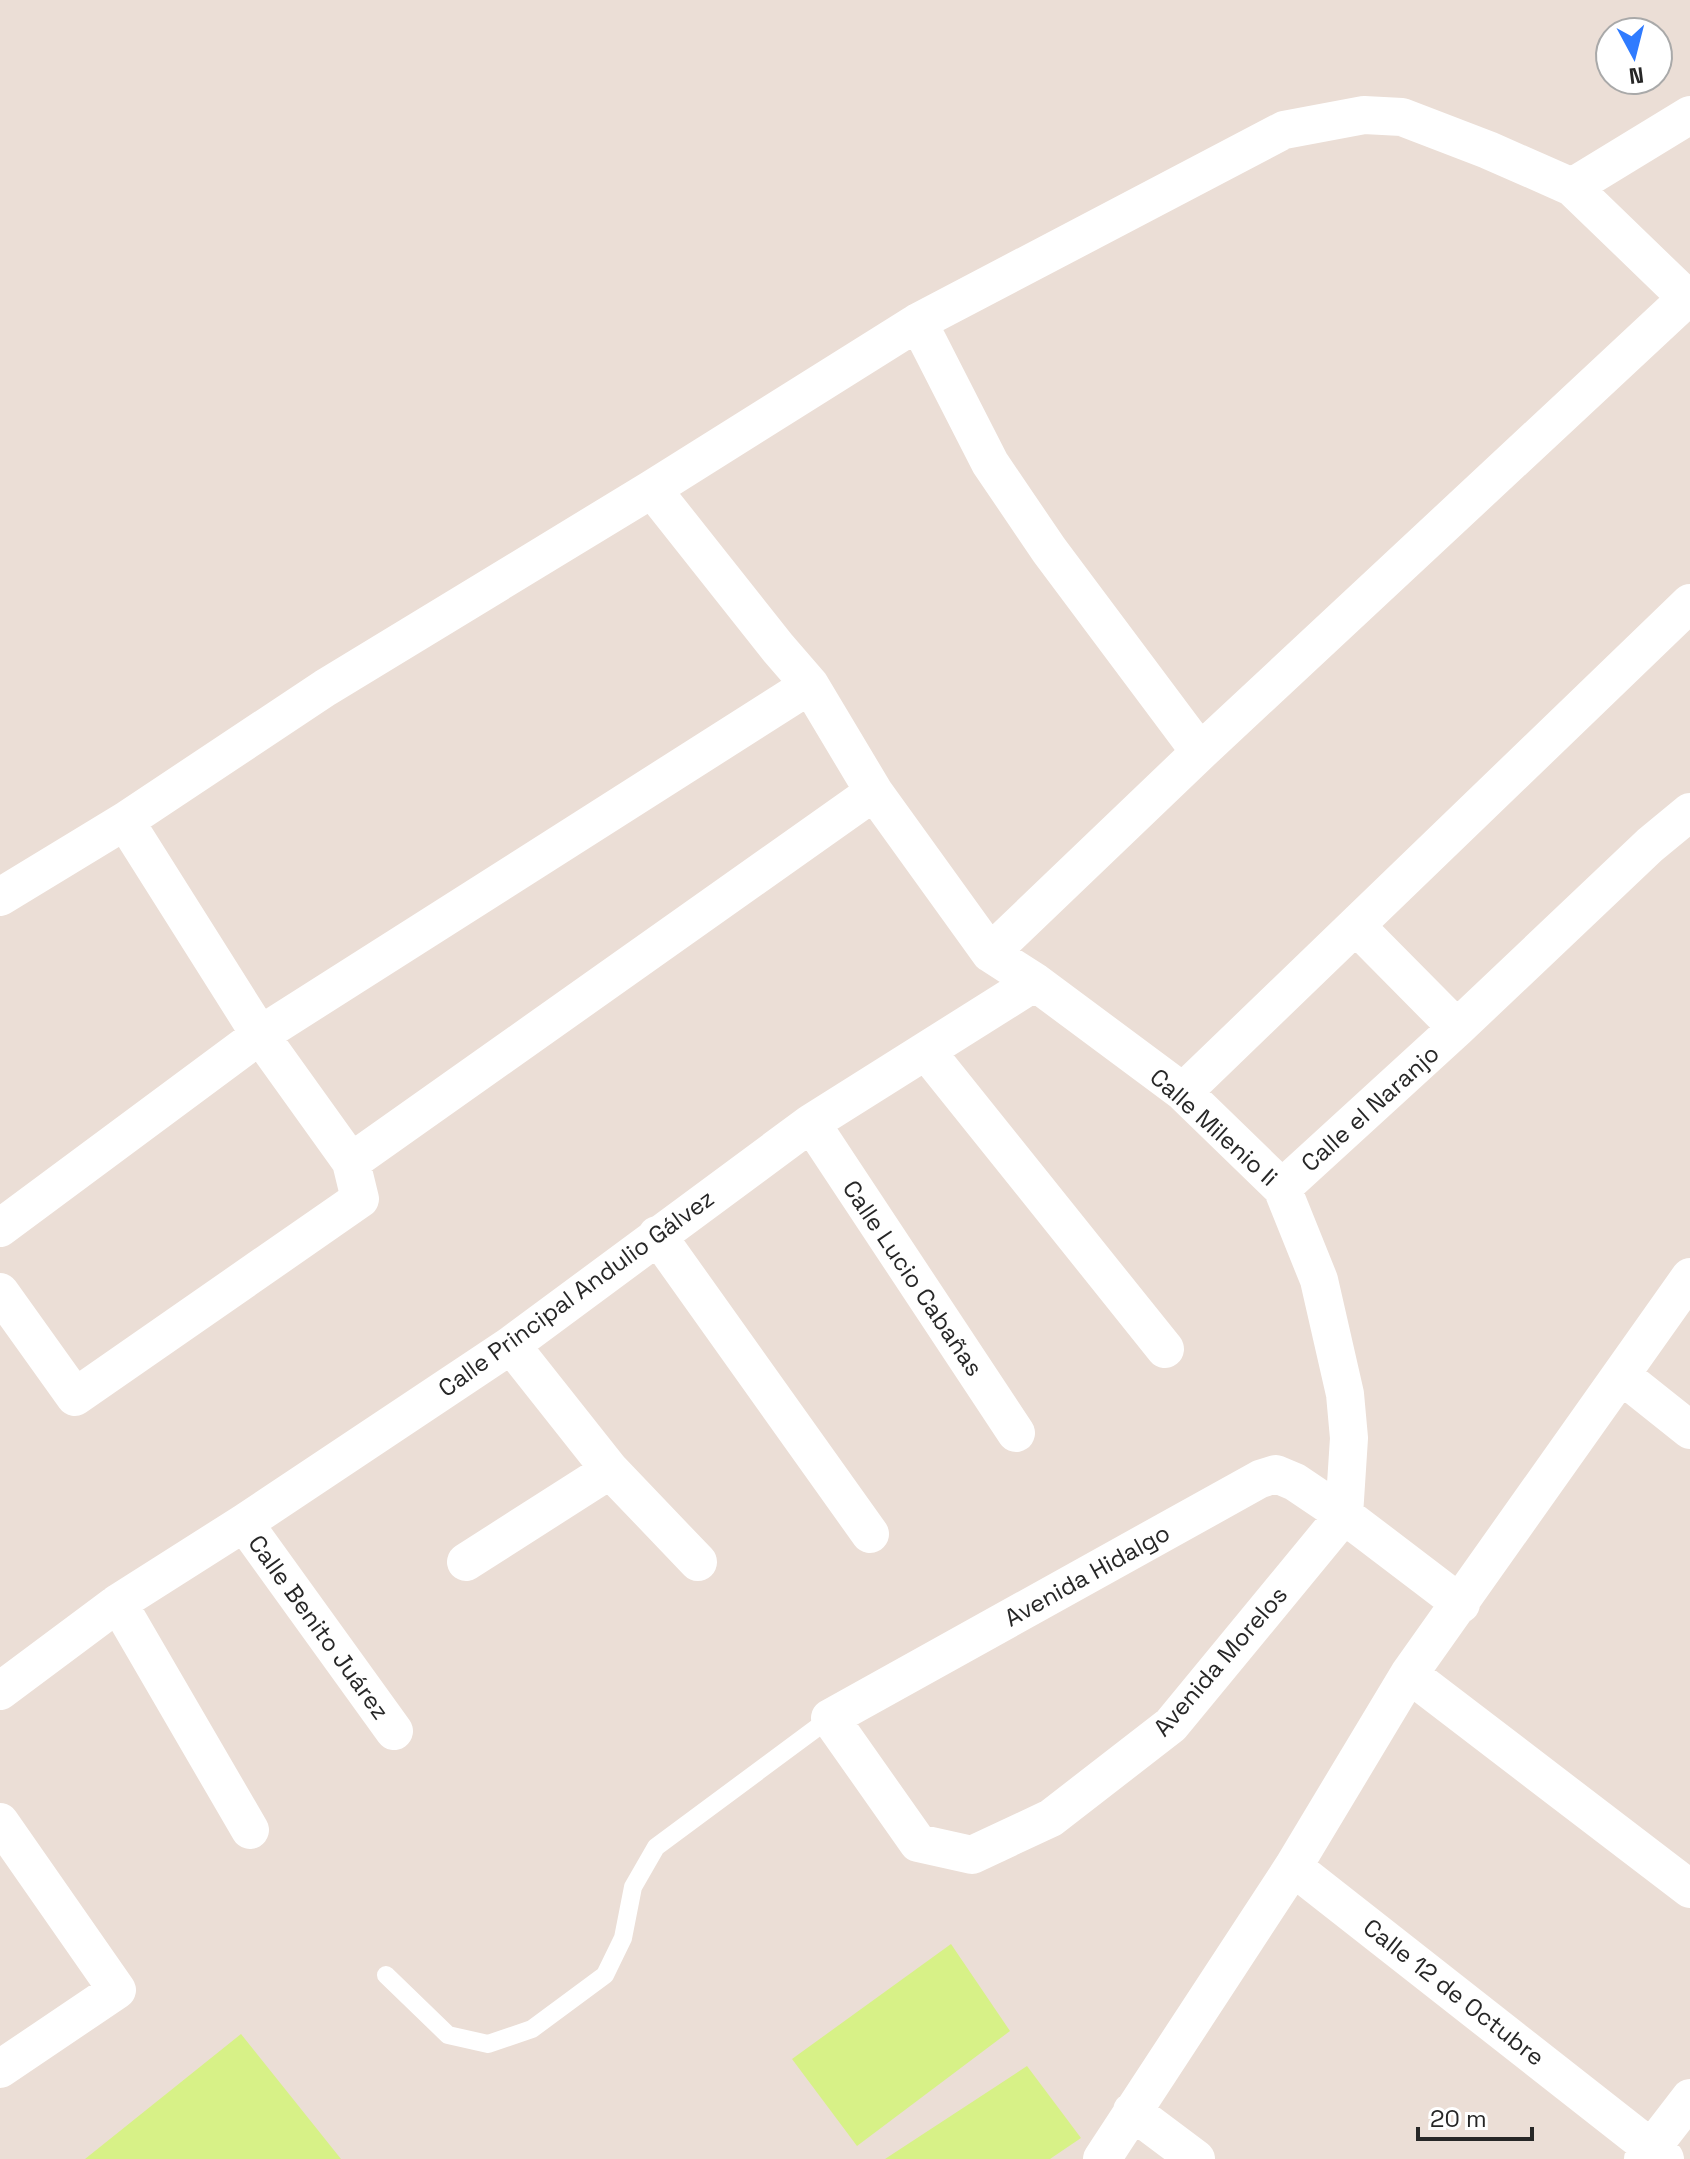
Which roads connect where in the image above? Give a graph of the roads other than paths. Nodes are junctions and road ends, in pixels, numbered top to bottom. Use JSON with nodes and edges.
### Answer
{"nodes":[{"id":1,"x":1690,"y":115,"type":"edge"},
{"id":2,"x":1572,"y":187,"type":"junction"},
{"id":3,"x":1688,"y":300,"type":"edge"},
{"id":4,"x":918,"y":322,"type":"junction"},
{"id":5,"x":652,"y":489,"type":"junction"},
{"id":6,"x":1690,"y":603,"type":"edge"},
{"id":7,"x":810,"y":685,"type":"junction"},
{"id":8,"x":1200,"y":752,"type":"junction"},
{"id":9,"x":874,"y":792,"type":"junction"},
{"id":10,"x":1690,"y":812,"type":"edge"},
{"id":11,"x":125,"y":821,"type":"junction"},
{"id":12,"x":0,"y":897,"type":"edge"},
{"id":13,"x":1356,"y":926,"type":"junction"},
{"id":14,"x":990,"y":953,"type":"junction"},
{"id":15,"x":1035,"y":982,"type":"junction"},
{"id":16,"x":1457,"y":1028,"type":"junction"},
{"id":17,"x":260,"y":1035,"type":"junction"},
{"id":18,"x":926,"y":1051,"type":"junction"},
{"id":19,"x":1183,"y":1092,"type":"junction"},
{"id":20,"x":811,"y":1123,"type":"junction"},
{"id":21,"x":351,"y":1162,"type":"junction"},
{"id":22,"x":1282,"y":1188,"type":"junction"},
{"id":23,"x":0,"y":1228,"type":"edge"},
{"id":24,"x":657,"y":1235,"type":"junction"},
{"id":25,"x":1690,"y":1277,"type":"edge"},
{"id":26,"x":0,"y":1292,"type":"edge"},
{"id":27,"x":511,"y":1345,"type":"junction"},
{"id":28,"x":1165,"y":1349,"type":"dead end"},
{"id":29,"x":1621,"y":1375,"type":"junction"},
{"id":30,"x":1690,"y":1430,"type":"edge"},
{"id":31,"x":1016,"y":1433,"type":"dead end"},
{"id":32,"x":610,"y":1470,"type":"junction"},
{"id":33,"x":1344,"y":1515,"type":"junction"},
{"id":34,"x":244,"y":1523,"type":"junction"},
{"id":35,"x":870,"y":1534,"type":"dead end"},
{"id":36,"x":466,"y":1562,"type":"dead end"},
{"id":37,"x":698,"y":1562,"type":"dead end"},
{"id":38,"x":118,"y":1603,"type":"junction"},
{"id":39,"x":1461,"y":1604,"type":"junction"},
{"id":40,"x":1409,"y":1674,"type":"junction"},
{"id":41,"x":0,"y":1691,"type":"edge"},
{"id":42,"x":830,"y":1718,"type":"junction"},
{"id":43,"x":394,"y":1731,"type":"dead end"},
{"id":44,"x":0,"y":1822,"type":"edge"},
{"id":45,"x":250,"y":1830,"type":"dead end"},
{"id":46,"x":1293,"y":1867,"type":"junction"},
{"id":47,"x":1690,"y":1889,"type":"edge"},
{"id":48,"x":386,"y":1975,"type":"dead end"},
{"id":49,"x":0,"y":2069,"type":"edge"},
{"id":50,"x":1690,"y":2098,"type":"edge"},
{"id":51,"x":1132,"y":2111,"type":"junction"},
{"id":52,"x":1653,"y":2155,"type":"edge"},
{"id":53,"x":1102,"y":2159,"type":"edge"},
{"id":54,"x":1196,"y":2159,"type":"edge"}],
"edges":[{"from":1,"to":2,"type":"street"},
{"from":2,"to":3,"type":"street"},
{"from":2,"to":4,"type":"street"},
{"from":3,"to":8,"type":"street"},
{"from":4,"to":5,"type":"street"},
{"from":4,"to":8,"type":"street"},
{"from":5,"to":7,"type":"street"},
{"from":5,"to":11,"type":"street"},
{"from":6,"to":13,"type":"street"},
{"from":7,"to":9,"type":"street"},
{"from":7,"to":17,"type":"street"},
{"from":8,"to":14,"type":"street"},
{"from":9,"to":14,"type":"street"},
{"from":9,"to":21,"type":"street"},
{"from":10,"to":16,"type":"street","name":"Calle el Naranjo"},
{"from":11,"to":12,"type":"street"},
{"from":11,"to":17,"type":"street"},
{"from":13,"to":16,"type":"street"},
{"from":13,"to":19,"type":"street"},
{"from":14,"to":15,"type":"street","name":"Calle Milenio Ii"},
{"from":15,"to":18,"type":"street","name":"Calle Principal Andulio Gálvez"},
{"from":15,"to":19,"type":"street","name":"Calle Milenio Ii"},
{"from":16,"to":22,"type":"street","name":"Calle el Naranjo"},
{"from":17,"to":21,"type":"street"},
{"from":17,"to":23,"type":"street"},
{"from":18,"to":20,"type":"street","name":"Calle Principal Andulio Gálvez"},
{"from":18,"to":28,"type":"street"},
{"from":19,"to":22,"type":"street","name":"Calle Milenio Ii"},
{"from":20,"to":24,"type":"street","name":"Calle Principal Andulio Gálvez"},
{"from":20,"to":31,"type":"street","name":"Calle Lucio Cabañas"},
{"from":21,"to":26,"type":"street"},
{"from":22,"to":33,"type":"street","name":"Calle Milenio Ii"},
{"from":24,"to":27,"type":"street","name":"Calle Principal Andulio Gálvez"},
{"from":24,"to":35,"type":"street"},
{"from":25,"to":29,"type":"street"},
{"from":27,"to":32,"type":"street"},
{"from":27,"to":34,"type":"street","name":"Calle Principal Andulio Gálvez"},
{"from":29,"to":30,"type":"street"},
{"from":29,"to":39,"type":"street"},
{"from":32,"to":36,"type":"street"},
{"from":32,"to":37,"type":"street"},
{"from":33,"to":39,"type":"street","name":"Avenida Hidalgo"},
{"from":33,"to":42,"type":"street","name":"Avenida Hidalgo"},
{"from":33,"to":42,"type":"street","name":"Avenida Morelos"},
{"from":34,"to":38,"type":"street","name":"Calle Principal Andulio Gálvez"},
{"from":34,"to":43,"type":"street","name":"Calle Benito Juárez"},
{"from":38,"to":41,"type":"street","name":"Calle Principal Andulio Gálvez"},
{"from":38,"to":45,"type":"street"},
{"from":39,"to":40,"type":"street"},
{"from":40,"to":46,"type":"street"},
{"from":40,"to":47,"type":"street"},
{"from":42,"to":48,"type":"lane"},
{"from":44,"to":49,"type":"street"},
{"from":46,"to":51,"type":"street"},
{"from":46,"to":52,"type":"street","name":"Calle 12 de Octubre"},
{"from":50,"to":52,"type":"street"},
{"from":51,"to":53,"type":"street"},
{"from":51,"to":54,"type":"street"}]}
